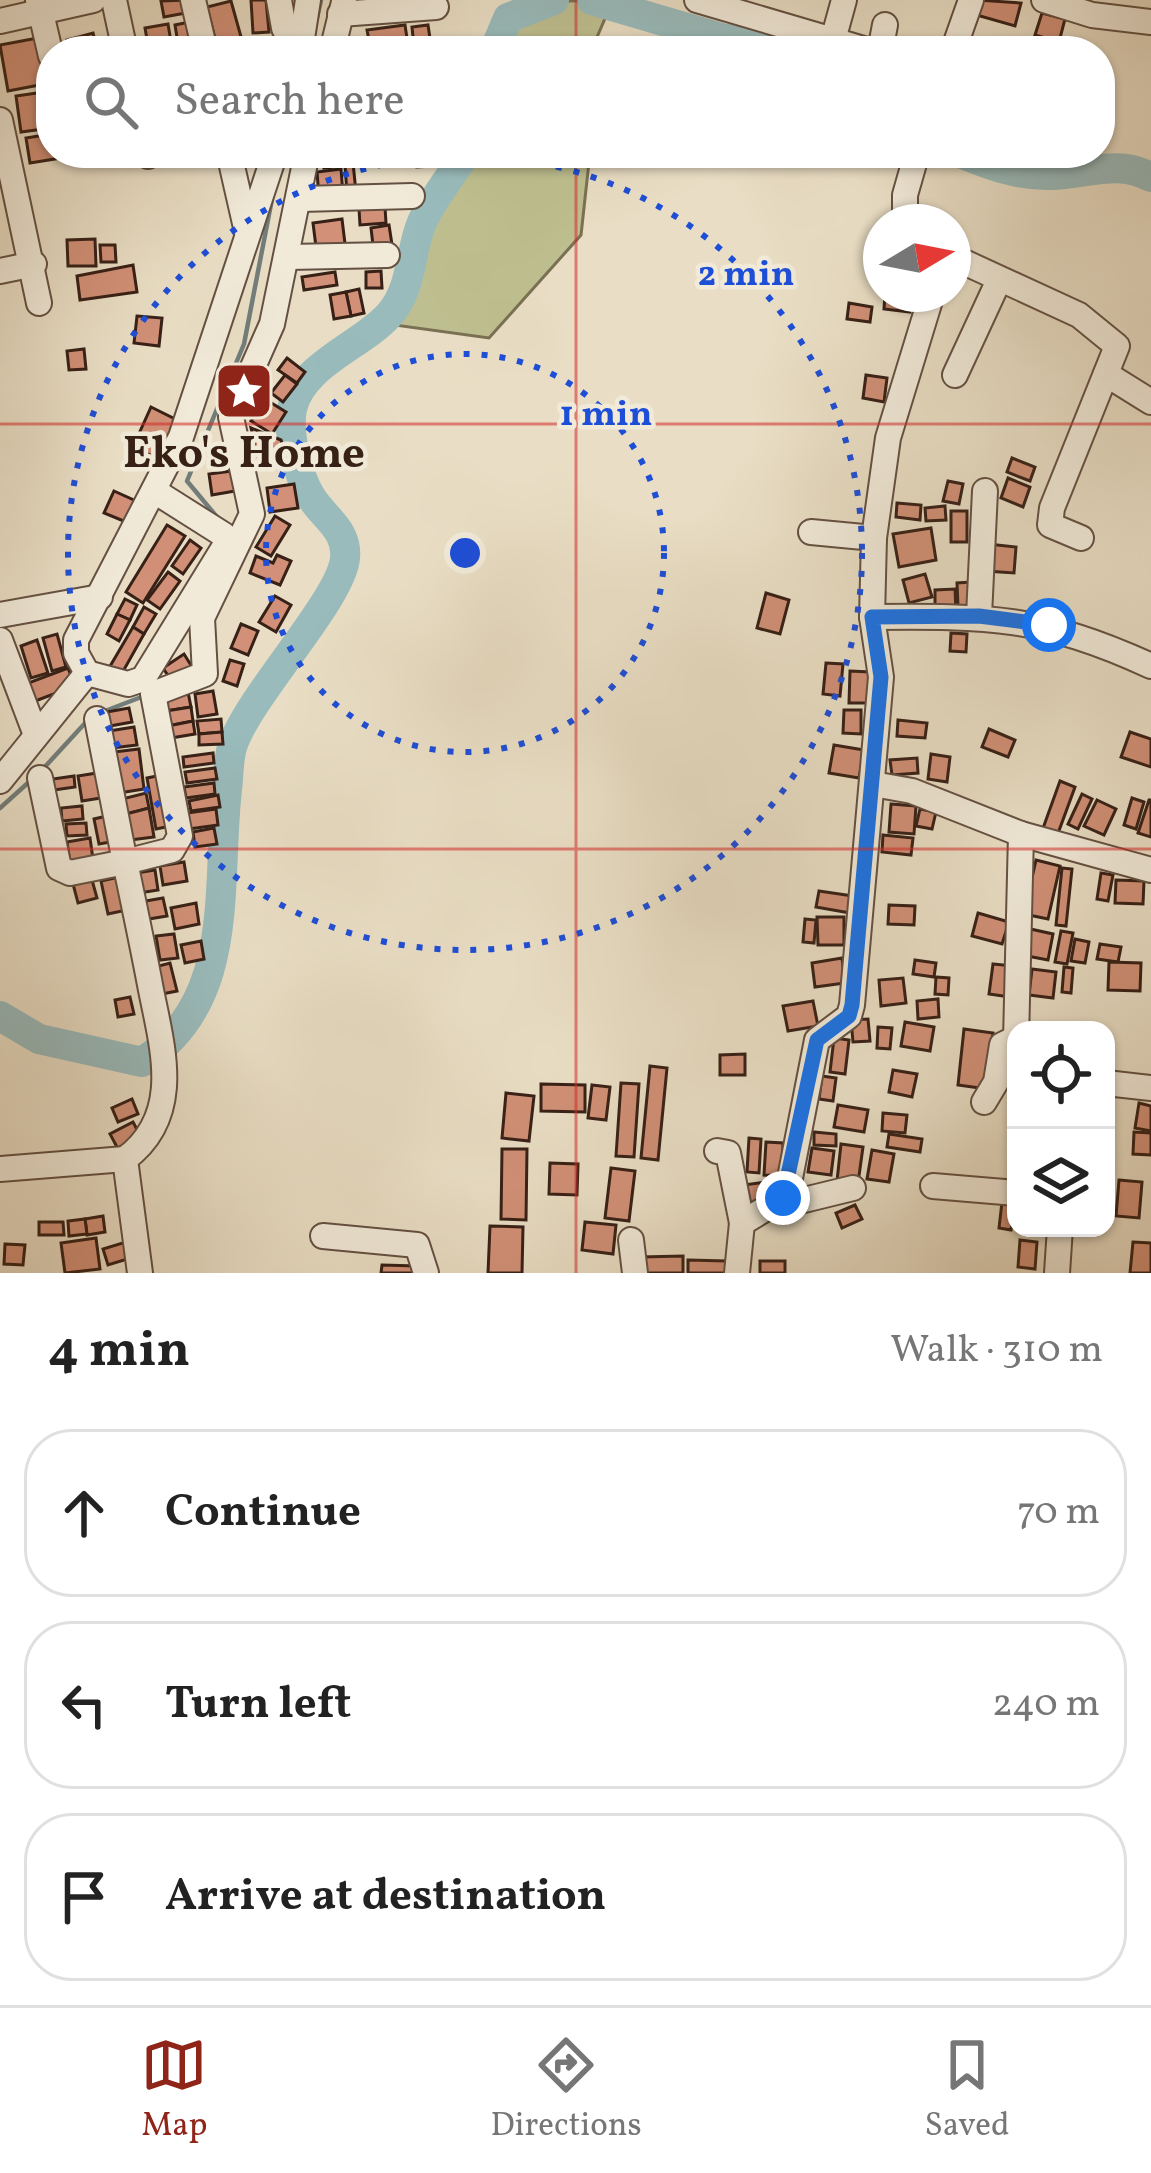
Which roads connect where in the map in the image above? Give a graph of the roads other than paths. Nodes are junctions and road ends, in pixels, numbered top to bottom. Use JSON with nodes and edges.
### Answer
{"nodes":[{"id":1,"x":93,"y":0,"type":"edge"},
{"id":2,"x":114,"y":0,"type":"edge"},
{"id":3,"x":193,"y":0,"type":"edge"},
{"id":4,"x":279,"y":0,"type":"edge"},
{"id":5,"x":308,"y":0,"type":"edge"},
{"id":6,"x":697,"y":0,"type":"edge"},
{"id":7,"x":844,"y":0,"type":"edge"},
{"id":8,"x":971,"y":0,"type":"edge"},
{"id":9,"x":1044,"y":0,"type":"edge"},
{"id":10,"x":39,"y":6,"type":"edge"},
{"id":11,"x":342,"y":7,"type":"edge"},
{"id":12,"x":436,"y":7,"type":"dead end"},
{"id":13,"x":758,"y":9,"type":"edge"},
{"id":14,"x":0,"y":22,"type":"edge"},
{"id":15,"x":1151,"y":22,"type":"edge"},
{"id":16,"x":885,"y":25,"type":"dead end"},
{"id":17,"x":46,"y":36,"type":"edge"},
{"id":18,"x":122,"y":36,"type":"edge"},
{"id":19,"x":201,"y":36,"type":"edge"},
{"id":20,"x":289,"y":36,"type":"edge"},
{"id":21,"x":301,"y":36,"type":"edge"},
{"id":22,"x":823,"y":36,"type":"edge"},
{"id":23,"x":834,"y":36,"type":"edge"},
{"id":24,"x":883,"y":36,"type":"edge"},
{"id":25,"x":958,"y":36,"type":"edge"},
{"id":26,"x":0,"y":120,"type":"edge"},
{"id":27,"x":232,"y":168,"type":"edge"},
{"id":28,"x":270,"y":168,"type":"edge"},
{"id":29,"x":305,"y":168,"type":"edge"},
{"id":30,"x":912,"y":168,"type":"edge"},
{"id":31,"x":412,"y":196,"type":"dead end"},
{"id":32,"x":301,"y":199,"type":"junction"},
{"id":33,"x":904,"y":204,"type":"edge"},
{"id":34,"x":248,"y":237,"type":"junction"},
{"id":35,"x":387,"y":255,"type":"dead end"},
{"id":36,"x":289,"y":257,"type":"junction"},
{"id":37,"x":34,"y":264,"type":"junction"},
{"id":38,"x":971,"y":266,"type":"edge"},
{"id":39,"x":0,"y":271,"type":"edge"},
{"id":40,"x":999,"y":280,"type":"junction"},
{"id":41,"x":39,"y":304,"type":"dead end"},
{"id":42,"x":926,"y":312,"type":"edge"},
{"id":43,"x":1106,"y":374,"type":"junction"},
{"id":44,"x":955,"y":375,"type":"dead end"},
{"id":45,"x":1151,"y":402,"type":"edge"},
{"id":46,"x":986,"y":490,"type":"dead end"},
{"id":47,"x":156,"y":492,"type":"junction"},
{"id":48,"x":812,"y":532,"type":"dead end"},
{"id":49,"x":874,"y":538,"type":"junction"},
{"id":50,"x":1081,"y":538,"type":"dead end"},
{"id":51,"x":100,"y":597,"type":"junction"},
{"id":52,"x":0,"y":615,"type":"edge"},
{"id":53,"x":979,"y":616,"type":"junction"},
{"id":54,"x":872,"y":617,"type":"junction"},
{"id":55,"x":0,"y":640,"type":"edge"},
{"id":56,"x":1151,"y":666,"type":"edge"},
{"id":57,"x":87,"y":673,"type":"junction"},
{"id":58,"x":97,"y":719,"type":"dead end"},
{"id":59,"x":36,"y":735,"type":"junction"},
{"id":60,"x":40,"y":778,"type":"dead end"},
{"id":61,"x":0,"y":781,"type":"edge"},
{"id":62,"x":873,"y":784,"type":"junction"},
{"id":63,"x":1022,"y":834,"type":"junction"},
{"id":64,"x":125,"y":862,"type":"junction"},
{"id":65,"x":1151,"y":870,"type":"edge"},
{"id":66,"x":1016,"y":1021,"type":"edge"},
{"id":67,"x":1007,"y":1043,"type":"edge"},
{"id":68,"x":1115,"y":1084,"type":"edge"},
{"id":69,"x":1151,"y":1088,"type":"edge"},
{"id":70,"x":984,"y":1102,"type":"dead end"},
{"id":71,"x":717,"y":1151,"type":"dead end"},
{"id":72,"x":125,"y":1159,"type":"junction"},
{"id":73,"x":0,"y":1169,"type":"edge"},
{"id":74,"x":933,"y":1186,"type":"dead end"},
{"id":75,"x":853,"y":1188,"type":"dead end"},
{"id":76,"x":1007,"y":1192,"type":"edge"},
{"id":77,"x":783,"y":1198,"type":"junction"},
{"id":78,"x":742,"y":1223,"type":"junction"},
{"id":79,"x":322,"y":1236,"type":"dead end"},
{"id":80,"x":1059,"y":1237,"type":"edge"},
{"id":81,"x":631,"y":1240,"type":"dead end"},
{"id":82,"x":140,"y":1273,"type":"edge"},
{"id":83,"x":425,"y":1273,"type":"edge"},
{"id":84,"x":635,"y":1273,"type":"edge"},
{"id":85,"x":737,"y":1273,"type":"edge"},
{"id":86,"x":1057,"y":1273,"type":"edge"}],
"edges":[{"from":1,"to":10,"type":"street"},
{"from":2,"to":18,"type":"street"},
{"from":3,"to":19,"type":"street"},
{"from":4,"to":20,"type":"street"},
{"from":5,"to":21,"type":"street"},
{"from":6,"to":13,"type":"street"},
{"from":7,"to":23,"type":"street"},
{"from":8,"to":25,"type":"street"},
{"from":9,"to":15,"type":"street"},
{"from":10,"to":14,"type":"street"},
{"from":10,"to":17,"type":"street"},
{"from":11,"to":12,"type":"street"},
{"from":13,"to":22,"type":"street"},
{"from":16,"to":24,"type":"street"},
{"from":26,"to":37,"type":"street"},
{"from":27,"to":34,"type":"street"},
{"from":28,"to":34,"type":"street"},
{"from":29,"to":32,"type":"street"},
{"from":30,"to":33,"type":"street"},
{"from":31,"to":32,"type":"street"},
{"from":32,"to":36,"type":"street"},
{"from":34,"to":47,"type":"street"},
{"from":35,"to":36,"type":"street"},
{"from":36,"to":64,"type":"street"},
{"from":37,"to":39,"type":"street"},
{"from":37,"to":41,"type":"street"},
{"from":38,"to":40,"type":"street"},
{"from":40,"to":43,"type":"street"},
{"from":40,"to":44,"type":"street"},
{"from":42,"to":49,"type":"street"},
{"from":43,"to":45,"type":"street"},
{"from":43,"to":50,"type":"street"},
{"from":46,"to":53,"type":"street"},
{"from":47,"to":51,"type":"street"},
{"from":47,"to":57,"type":"street"},
{"from":48,"to":49,"type":"street"},
{"from":49,"to":54,"type":"street"},
{"from":51,"to":52,"type":"street"},
{"from":51,"to":57,"type":"street"},
{"from":53,"to":54,"type":"street"},
{"from":53,"to":56,"type":"street"},
{"from":54,"to":62,"type":"street"},
{"from":55,"to":59,"type":"street"},
{"from":57,"to":59,"type":"street"},
{"from":58,"to":64,"type":"street"},
{"from":59,"to":61,"type":"street"},
{"from":60,"to":64,"type":"street"},
{"from":62,"to":63,"type":"street"},
{"from":62,"to":77,"type":"street"},
{"from":63,"to":65,"type":"street"},
{"from":63,"to":66,"type":"street"},
{"from":64,"to":72,"type":"street"},
{"from":67,"to":70,"type":"street"},
{"from":68,"to":69,"type":"street"},
{"from":71,"to":78,"type":"street"},
{"from":72,"to":73,"type":"street"},
{"from":72,"to":82,"type":"street"},
{"from":74,"to":76,"type":"street"},
{"from":75,"to":77,"type":"street"},
{"from":77,"to":78,"type":"street"},
{"from":78,"to":85,"type":"street"},
{"from":79,"to":83,"type":"street"},
{"from":80,"to":86,"type":"street"},
{"from":81,"to":84,"type":"street"}]}
